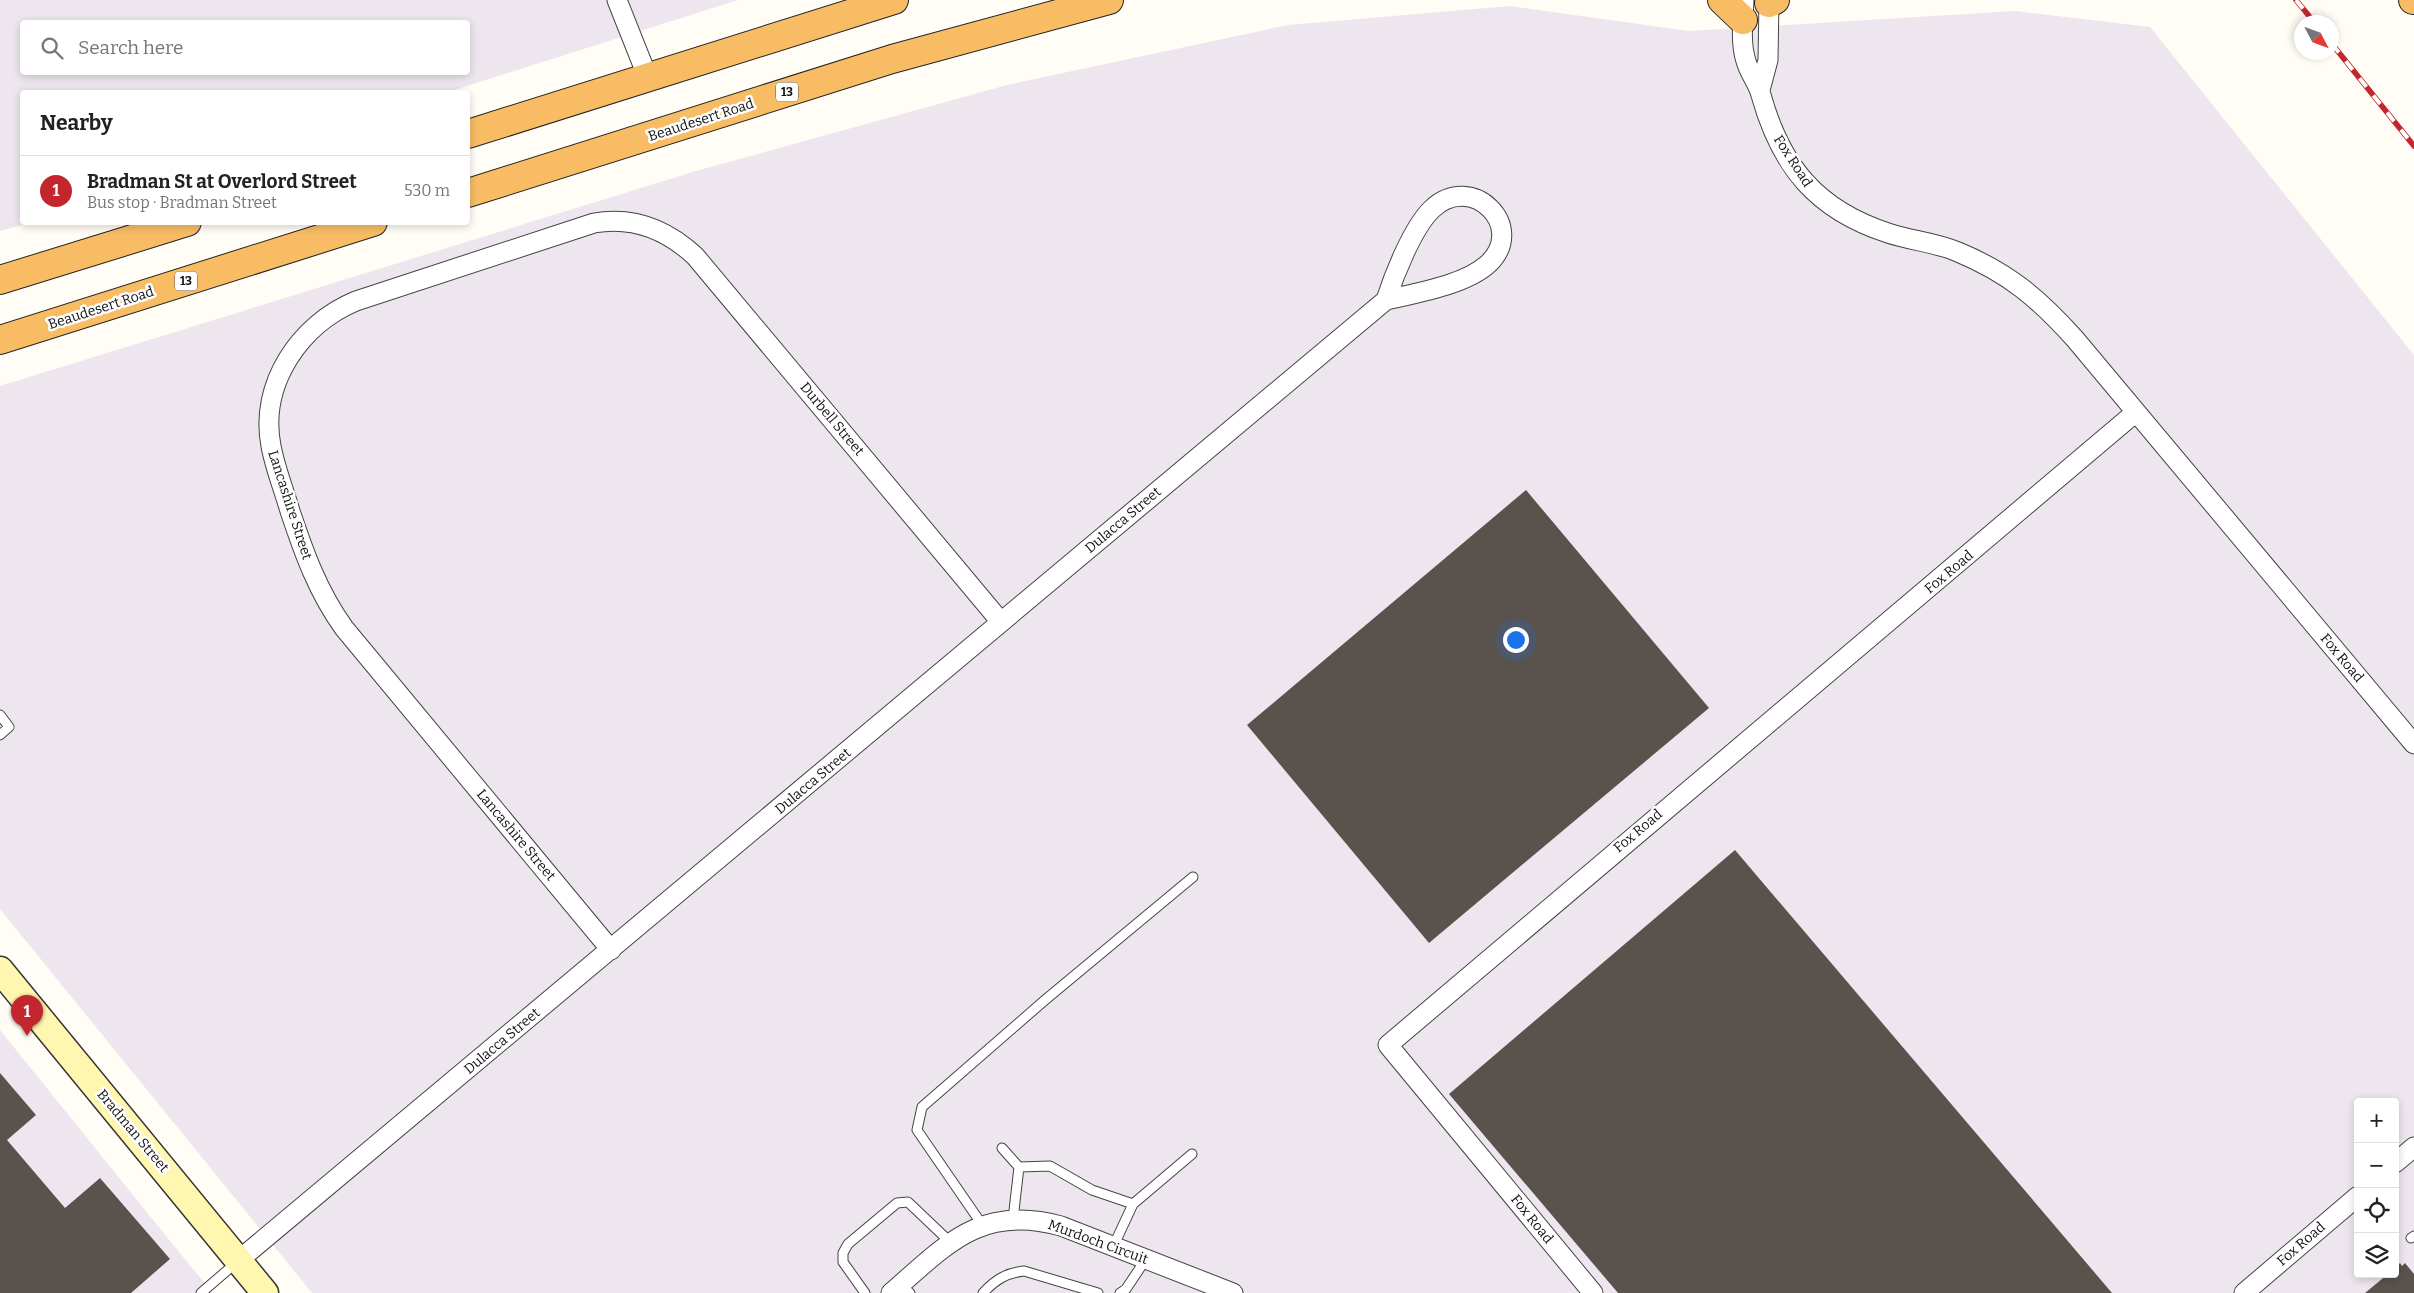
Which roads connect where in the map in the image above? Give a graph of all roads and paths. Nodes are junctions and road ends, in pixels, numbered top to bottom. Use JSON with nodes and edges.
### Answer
{"nodes":[{"id":1,"x":617,"y":0,"type":"edge"},
{"id":2,"x":894,"y":0,"type":"edge"},
{"id":3,"x":1109,"y":0,"type":"edge"},
{"id":4,"x":1722,"y":0,"type":"edge"},
{"id":5,"x":1760,"y":5,"type":"edge"},
{"id":6,"x":648,"y":78,"type":"junction"},
{"id":7,"x":1760,"y":90,"type":"junction"},
{"id":8,"x":470,"y":133,"type":"edge"},
{"id":9,"x":470,"y":192,"type":"edge"},
{"id":10,"x":177,"y":225,"type":"edge"},
{"id":11,"x":364,"y":225,"type":"edge"},
{"id":12,"x":652,"y":227,"type":"joint"},
{"id":13,"x":0,"y":280,"type":"edge"},
{"id":14,"x":1386,"y":300,"type":"junction"},
{"id":15,"x":0,"y":340,"type":"edge"},
{"id":16,"x":2136,"y":412,"type":"junction"},
{"id":17,"x":1001,"y":622,"type":"junction"},
{"id":18,"x":0,"y":715,"type":"edge"},
{"id":19,"x":0,"y":735,"type":"edge"},
{"id":20,"x":2414,"y":744,"type":"edge"},
{"id":21,"x":1193,"y":877,"type":"dead end"},
{"id":22,"x":611,"y":950,"type":"junction"},
{"id":23,"x":0,"y":970,"type":"edge"},
{"id":24,"x":2414,"y":1147,"type":"edge"},
{"id":25,"x":1002,"y":1148,"type":"dead end"},
{"id":26,"x":1192,"y":1154,"type":"dead end"},
{"id":27,"x":2399,"y":1160,"type":"edge"},
{"id":28,"x":1019,"y":1167,"type":"junction"},
{"id":29,"x":2354,"y":1199,"type":"edge"},
{"id":30,"x":1132,"y":1204,"type":"junction"},
{"id":31,"x":1012,"y":1218,"type":"junction"},
{"id":32,"x":983,"y":1226,"type":"junction"},
{"id":33,"x":950,"y":1242,"type":"junction"},
{"id":34,"x":1113,"y":1247,"type":"junction"},
{"id":35,"x":1146,"y":1259,"type":"junction"},
{"id":36,"x":239,"y":1260,"type":"junction"},
{"id":37,"x":901,"y":1290,"type":"edge"},
{"id":38,"x":201,"y":1293,"type":"edge"},
{"id":39,"x":265,"y":1293,"type":"edge"},
{"id":40,"x":865,"y":1293,"type":"edge"},
{"id":41,"x":983,"y":1293,"type":"edge"},
{"id":42,"x":1098,"y":1293,"type":"edge"},
{"id":43,"x":1120,"y":1293,"type":"edge"},
{"id":44,"x":1233,"y":1293,"type":"edge"},
{"id":45,"x":1593,"y":1293,"type":"edge"},
{"id":46,"x":2244,"y":1293,"type":"edge"}],
"edges":[{"from":1,"to":6,"type":"street"},
{"from":2,"to":6,"type":"highway"},
{"from":3,"to":9,"type":"highway","name":"Beaudesert Road","number":"13"},
{"from":4,"to":5,"type":"highway"},
{"from":5,"to":7,"type":"street"},
{"from":5,"to":7,"type":"street","name":"Fox Road"},
{"from":6,"to":8,"type":"highway"},
{"from":7,"to":16,"type":"street","name":"Fox Road"},
{"from":10,"to":13,"type":"highway"},
{"from":11,"to":15,"type":"highway","name":"Beaudesert Road","number":"13"},
{"from":12,"to":17,"type":"street","name":"Durbell Street"},
{"from":12,"to":22,"type":"street","name":"Lancashire Street"},
{"from":14,"to":14,"type":"street","name":"Dulacca Street"},
{"from":14,"to":17,"type":"street","name":"Dulacca Street"},
{"from":16,"to":20,"type":"street","name":"Fox Road"},
{"from":16,"to":45,"type":"street","name":"Fox Road"},
{"from":17,"to":22,"type":"street","name":"Dulacca Street"},
{"from":18,"to":19,"type":"lane"},
{"from":21,"to":32,"type":"lane"},
{"from":22,"to":36,"type":"street","name":"Dulacca Street"},
{"from":23,"to":36,"type":"main road","name":"Bradman Street"},
{"from":24,"to":27,"type":"street"},
{"from":25,"to":28,"type":"lane"},
{"from":26,"to":30,"type":"lane"},
{"from":28,"to":30,"type":"lane"},
{"from":28,"to":31,"type":"lane"},
{"from":29,"to":46,"type":"street","name":"Fox Road"},
{"from":30,"to":34,"type":"lane"},
{"from":31,"to":32,"type":"street","name":"Murdoch Circuit"},
{"from":31,"to":34,"type":"street","name":"Murdoch Circuit"},
{"from":32,"to":33,"type":"street","name":"Murdoch Circuit"},
{"from":33,"to":37,"type":"street","name":"Murdoch Circuit"},
{"from":33,"to":40,"type":"lane"},
{"from":34,"to":35,"type":"street","name":"Murdoch Circuit"},
{"from":35,"to":43,"type":"lane"},
{"from":35,"to":44,"type":"street","name":"Murdoch Circuit"},
{"from":36,"to":38,"type":"lane"},
{"from":36,"to":39,"type":"main road","name":"Bradman Street"},
{"from":41,"to":42,"type":"lane"}]}
